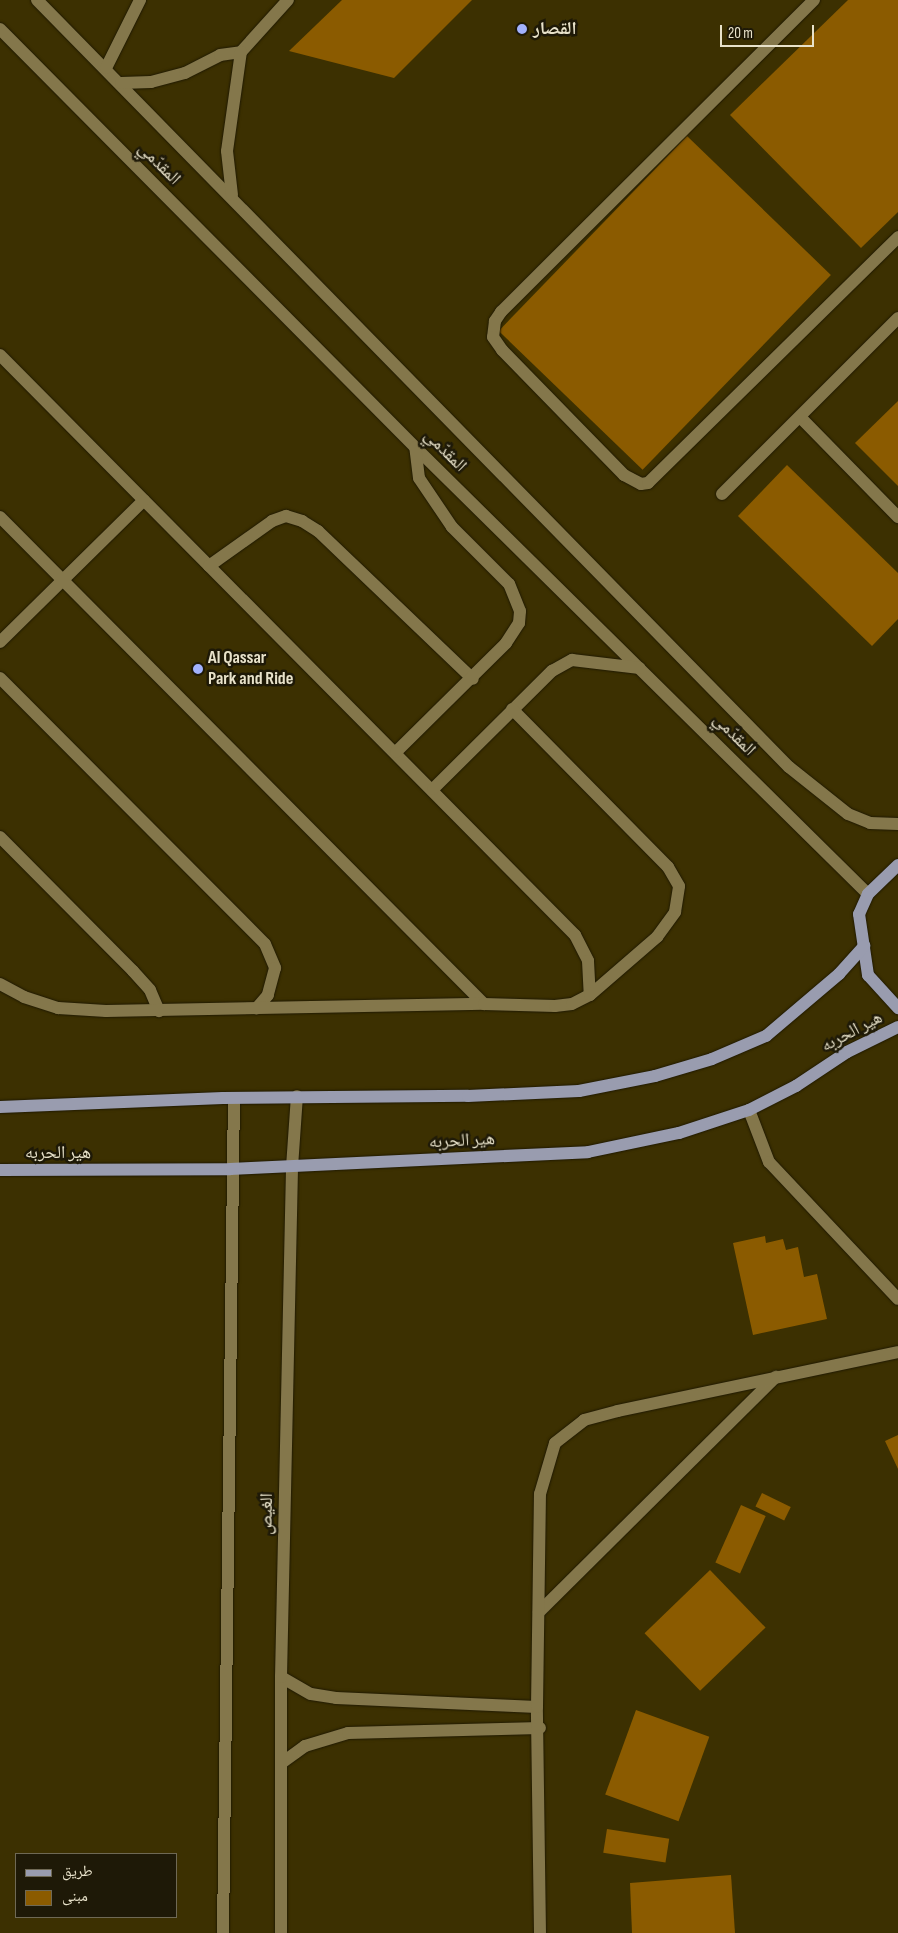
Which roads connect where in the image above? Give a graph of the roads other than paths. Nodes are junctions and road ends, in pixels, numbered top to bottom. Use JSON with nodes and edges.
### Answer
{"nodes":[{"id":1,"x":37,"y":0,"type":"edge"},
{"id":2,"x":140,"y":0,"type":"edge"},
{"id":3,"x":288,"y":0,"type":"edge"},
{"id":4,"x":814,"y":0,"type":"edge"},
{"id":5,"x":0,"y":29,"type":"edge"},
{"id":6,"x":241,"y":52,"type":"junction"},
{"id":7,"x":106,"y":68,"type":"junction"},
{"id":8,"x":122,"y":83,"type":"junction"},
{"id":9,"x":232,"y":195,"type":"junction"},
{"id":10,"x":898,"y":237,"type":"edge"},
{"id":11,"x":898,"y":318,"type":"edge"},
{"id":12,"x":0,"y":355,"type":"edge"},
{"id":13,"x":801,"y":418,"type":"junction"},
{"id":14,"x":415,"y":447,"type":"junction"},
{"id":15,"x":722,"y":494,"type":"dead end"},
{"id":16,"x":144,"y":500,"type":"junction"},
{"id":17,"x":0,"y":517,"type":"edge"},
{"id":18,"x":898,"y":517,"type":"edge"},
{"id":19,"x":209,"y":566,"type":"junction"},
{"id":20,"x":62,"y":581,"type":"junction"},
{"id":21,"x":0,"y":642,"type":"edge"},
{"id":22,"x":640,"y":668,"type":"junction"},
{"id":23,"x":0,"y":678,"type":"edge"},
{"id":24,"x":472,"y":679,"type":"junction"},
{"id":25,"x":512,"y":709,"type":"junction"},
{"id":26,"x":396,"y":752,"type":"junction"},
{"id":27,"x":433,"y":789,"type":"junction"},
{"id":28,"x":898,"y":824,"type":"edge"},
{"id":29,"x":0,"y":837,"type":"edge"},
{"id":30,"x":898,"y":865,"type":"edge"},
{"id":31,"x":868,"y":894,"type":"junction"},
{"id":32,"x":864,"y":946,"type":"junction"},
{"id":33,"x":0,"y":984,"type":"edge"},
{"id":34,"x":590,"y":995,"type":"junction"},
{"id":35,"x":484,"y":1004,"type":"junction"},
{"id":36,"x":898,"y":1008,"type":"edge"},
{"id":37,"x":256,"y":1009,"type":"junction"},
{"id":38,"x":159,"y":1011,"type":"junction"},
{"id":39,"x":898,"y":1027,"type":"edge"},
{"id":40,"x":297,"y":1096,"type":"junction"},
{"id":41,"x":234,"y":1098,"type":"junction"},
{"id":42,"x":0,"y":1107,"type":"edge"},
{"id":43,"x":748,"y":1110,"type":"junction"},
{"id":44,"x":292,"y":1167,"type":"junction"},
{"id":45,"x":230,"y":1169,"type":"junction"},
{"id":46,"x":0,"y":1170,"type":"edge"},
{"id":47,"x":898,"y":1299,"type":"edge"},
{"id":48,"x":898,"y":1352,"type":"edge"},
{"id":49,"x":776,"y":1377,"type":"junction"},
{"id":50,"x":539,"y":1612,"type":"junction"},
{"id":51,"x":281,"y":1677,"type":"junction"},
{"id":52,"x":537,"y":1707,"type":"junction"},
{"id":53,"x":540,"y":1728,"type":"junction"},
{"id":54,"x":282,"y":1762,"type":"junction"},
{"id":55,"x":223,"y":1933,"type":"edge"},
{"id":56,"x":281,"y":1933,"type":"edge"},
{"id":57,"x":540,"y":1933,"type":"edge"}],
"edges":[{"from":1,"to":7,"type":"street","name":"المقدّمي"},
{"from":2,"to":7,"type":"street"},
{"from":3,"to":6,"type":"street"},
{"from":4,"to":10,"type":"street"},
{"from":5,"to":14,"type":"street","name":"المقدّمي"},
{"from":6,"to":8,"type":"street"},
{"from":6,"to":9,"type":"street"},
{"from":7,"to":8,"type":"street","name":"المقدّمي"},
{"from":8,"to":9,"type":"street","name":"المقدّمي"},
{"from":9,"to":28,"type":"street","name":"المقدّمي"},
{"from":11,"to":13,"type":"street"},
{"from":12,"to":16,"type":"street"},
{"from":13,"to":15,"type":"street"},
{"from":13,"to":18,"type":"street"},
{"from":14,"to":22,"type":"street","name":"المقدّمي"},
{"from":14,"to":24,"type":"street"},
{"from":16,"to":19,"type":"street"},
{"from":16,"to":20,"type":"street"},
{"from":17,"to":20,"type":"street"},
{"from":19,"to":24,"type":"street"},
{"from":19,"to":26,"type":"street"},
{"from":20,"to":21,"type":"street"},
{"from":20,"to":35,"type":"street"},
{"from":22,"to":25,"type":"street"},
{"from":22,"to":31,"type":"street","name":"المقدّمي"},
{"from":23,"to":37,"type":"street"},
{"from":24,"to":26,"type":"street"},
{"from":25,"to":27,"type":"street"},
{"from":25,"to":34,"type":"street"},
{"from":26,"to":27,"type":"street"},
{"from":27,"to":34,"type":"street"},
{"from":29,"to":38,"type":"street"},
{"from":30,"to":31,"type":"main road"},
{"from":31,"to":32,"type":"main road"},
{"from":32,"to":36,"type":"main road"},
{"from":32,"to":40,"type":"main road"},
{"from":33,"to":38,"type":"street"},
{"from":34,"to":35,"type":"street"},
{"from":35,"to":37,"type":"street"},
{"from":37,"to":38,"type":"street"},
{"from":39,"to":43,"type":"main road","name":"هير الحربه"},
{"from":40,"to":41,"type":"main road"},
{"from":40,"to":44,"type":"street","name":"الغيص"},
{"from":41,"to":42,"type":"main road"},
{"from":41,"to":45,"type":"street"},
{"from":43,"to":44,"type":"main road","name":"هير الحربه"},
{"from":43,"to":47,"type":"street"},
{"from":44,"to":45,"type":"main road","name":"هير الحربه"},
{"from":44,"to":51,"type":"street","name":"الغيص"},
{"from":45,"to":46,"type":"main road","name":"هير الحربه"},
{"from":45,"to":55,"type":"street"},
{"from":48,"to":49,"type":"street"},
{"from":49,"to":50,"type":"street"},
{"from":49,"to":50,"type":"street"},
{"from":50,"to":52,"type":"street"},
{"from":51,"to":52,"type":"street"},
{"from":51,"to":54,"type":"street","name":"الغيص"},
{"from":52,"to":53,"type":"street"},
{"from":53,"to":54,"type":"street"},
{"from":53,"to":57,"type":"street"},
{"from":54,"to":56,"type":"street","name":"الغيص"}]}
